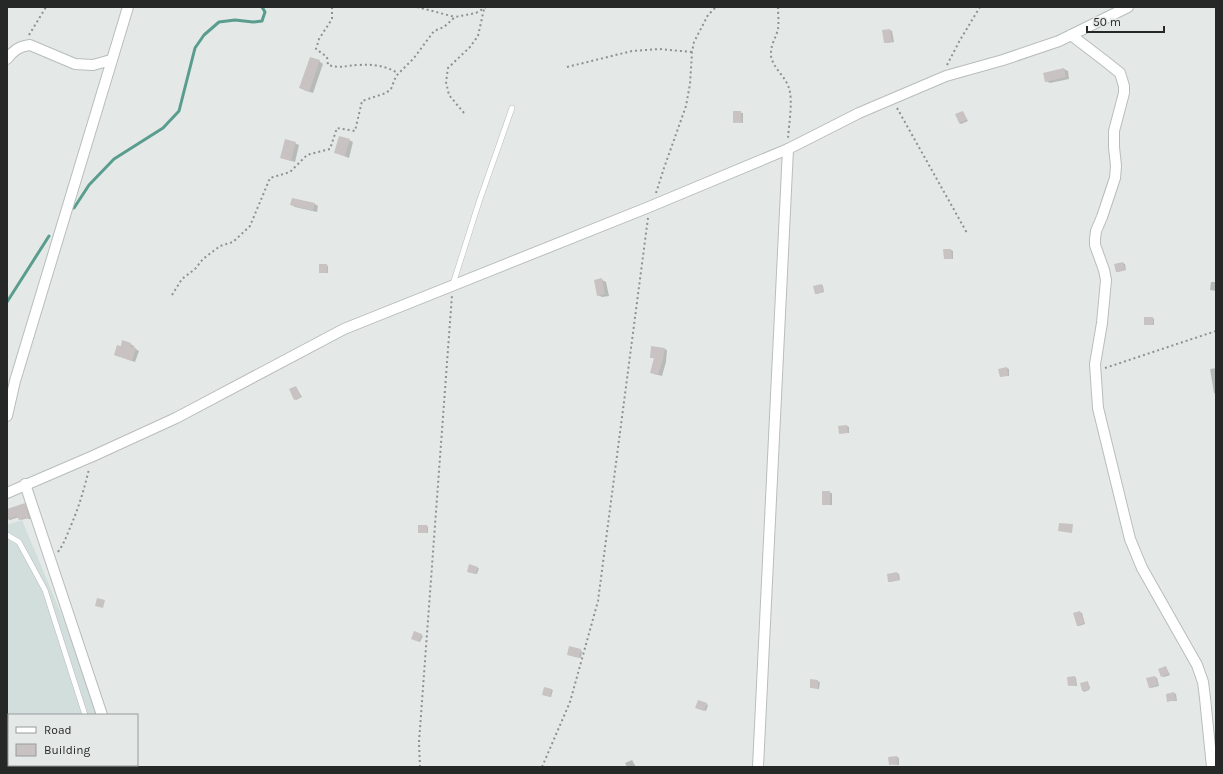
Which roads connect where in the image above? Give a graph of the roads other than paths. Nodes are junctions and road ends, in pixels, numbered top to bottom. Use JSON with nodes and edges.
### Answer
{"nodes":[{"id":1,"x":128,"y":7,"type":"edge"},
{"id":2,"x":1128,"y":7,"type":"edge"},
{"id":3,"x":1071,"y":35,"type":"junction"},
{"id":4,"x":7,"y":59,"type":"edge"},
{"id":5,"x":111,"y":60,"type":"junction"},
{"id":6,"x":512,"y":108,"type":"dead end"},
{"id":7,"x":788,"y":149,"type":"junction"},
{"id":8,"x":453,"y":284,"type":"junction"},
{"id":9,"x":7,"y":416,"type":"edge"},
{"id":10,"x":25,"y":484,"type":"junction"},
{"id":11,"x":7,"y":493,"type":"edge"},
{"id":12,"x":7,"y":535,"type":"edge"},
{"id":13,"x":85,"y":714,"type":"edge"},
{"id":14,"x":102,"y":714,"type":"edge"},
{"id":15,"x":758,"y":767,"type":"edge"},
{"id":16,"x":1212,"y":767,"type":"edge"}],
"edges":[{"from":1,"to":5,"type":"street"},
{"from":2,"to":3,"type":"street"},
{"from":3,"to":7,"type":"street"},
{"from":3,"to":16,"type":"street"},
{"from":4,"to":5,"type":"street"},
{"from":5,"to":9,"type":"street"},
{"from":6,"to":8,"type":"lane"},
{"from":7,"to":8,"type":"street"},
{"from":7,"to":15,"type":"street"},
{"from":8,"to":10,"type":"street"},
{"from":10,"to":11,"type":"street"},
{"from":10,"to":14,"type":"street"},
{"from":12,"to":13,"type":"lane"}]}
